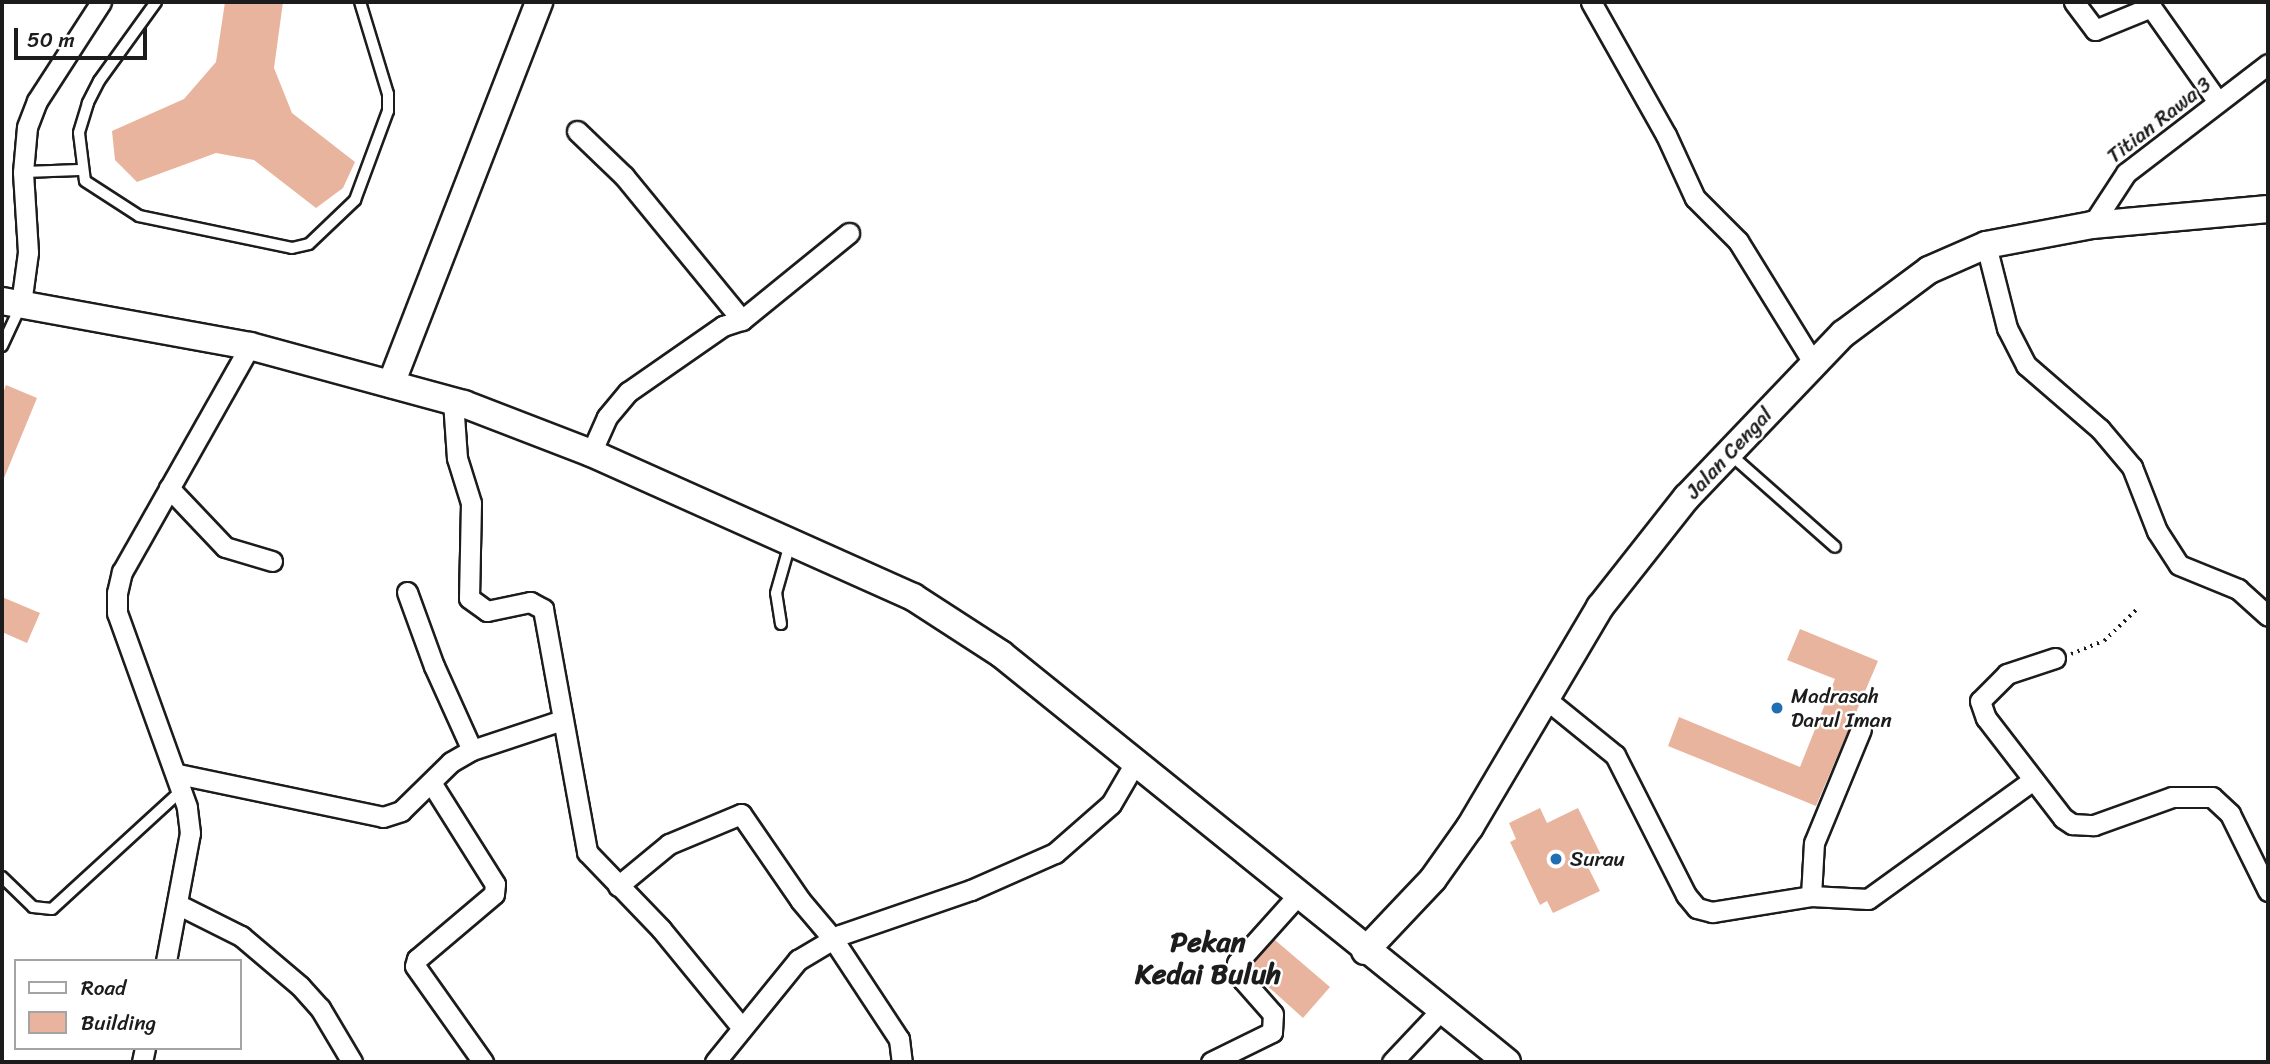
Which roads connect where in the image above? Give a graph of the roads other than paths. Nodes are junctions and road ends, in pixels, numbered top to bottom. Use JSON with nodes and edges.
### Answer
{"nodes":[{"id":1,"x":101,"y":2,"type":"edge"},
{"id":2,"x":156,"y":2,"type":"edge"},
{"id":3,"x":360,"y":2,"type":"edge"},
{"id":4,"x":539,"y":2,"type":"edge"},
{"id":5,"x":1591,"y":2,"type":"edge"},
{"id":6,"x":2074,"y":2,"type":"edge"},
{"id":7,"x":2268,"y":64,"type":"edge"},
{"id":8,"x":2218,"y":102,"type":"junction"},
{"id":9,"x":577,"y":131,"type":"dead end"},
{"id":10,"x":81,"y":170,"type":"junction"},
{"id":11,"x":23,"y":172,"type":"junction"},
{"id":12,"x":2268,"y":209,"type":"edge"},
{"id":13,"x":2092,"y":225,"type":"junction"},
{"id":14,"x":849,"y":233,"type":"dead end"},
{"id":15,"x":1986,"y":245,"type":"junction"},
{"id":16,"x":11,"y":303,"type":"edge"},
{"id":17,"x":742,"y":320,"type":"junction"},
{"id":18,"x":2,"y":346,"type":"edge"},
{"id":19,"x":250,"y":346,"type":"junction"},
{"id":20,"x":1814,"y":364,"type":"junction"},
{"id":21,"x":391,"y":384,"type":"junction"},
{"id":22,"x":453,"y":401,"type":"junction"},
{"id":23,"x":591,"y":453,"type":"junction"},
{"id":24,"x":1730,"y":454,"type":"junction"},
{"id":25,"x":169,"y":488,"type":"junction"},
{"id":26,"x":790,"y":543,"type":"junction"},
{"id":27,"x":1835,"y":547,"type":"dead end"},
{"id":28,"x":272,"y":561,"type":"dead end"},
{"id":29,"x":407,"y":592,"type":"dead end"},
{"id":30,"x":2268,"y":616,"type":"edge"},
{"id":31,"x":781,"y":624,"type":"dead end"},
{"id":32,"x":2054,"y":658,"type":"road end"},
{"id":33,"x":1546,"y":699,"type":"junction"},
{"id":34,"x":559,"y":721,"type":"junction"},
{"id":35,"x":1861,"y":729,"type":"dead end"},
{"id":36,"x":472,"y":750,"type":"junction"},
{"id":37,"x":1135,"y":762,"type":"junction"},
{"id":38,"x":2033,"y":780,"type":"junction"},
{"id":39,"x":180,"y":782,"type":"junction"},
{"id":40,"x":432,"y":784,"type":"junction"},
{"id":41,"x":2,"y":877,"type":"edge"},
{"id":42,"x":618,"y":886,"type":"junction"},
{"id":43,"x":2268,"y":891,"type":"edge"},
{"id":44,"x":1299,"y":894,"type":"junction"},
{"id":45,"x":1811,"y":896,"type":"junction"},
{"id":46,"x":177,"y":904,"type":"junction"},
{"id":47,"x":833,"y":939,"type":"junction"},
{"id":48,"x":1365,"y":951,"type":"junction"},
{"id":49,"x":166,"y":959,"type":"edge"},
{"id":50,"x":1440,"y":1012,"type":"junction"},
{"id":51,"x":742,"y":1028,"type":"junction"},
{"id":52,"x":352,"y":1062,"type":"edge"},
{"id":53,"x":484,"y":1062,"type":"edge"},
{"id":54,"x":715,"y":1062,"type":"edge"},
{"id":55,"x":902,"y":1062,"type":"edge"},
{"id":56,"x":1211,"y":1062,"type":"edge"},
{"id":57,"x":1392,"y":1062,"type":"edge"},
{"id":58,"x":1507,"y":1062,"type":"edge"}],
"edges":[{"from":1,"to":11,"type":"street"},
{"from":2,"to":10,"type":"lane"},
{"from":3,"to":10,"type":"lane"},
{"from":4,"to":21,"type":"main road"},
{"from":5,"to":20,"type":"street"},
{"from":6,"to":8,"type":"street"},
{"from":7,"to":8,"type":"street","name":"Titian Rawa 3"},
{"from":8,"to":13,"type":"street","name":"Titian Rawa 3"},
{"from":9,"to":17,"type":"street"},
{"from":10,"to":11,"type":"lane"},
{"from":11,"to":16,"type":"street"},
{"from":12,"to":13,"type":"main road","name":"Jalan Cengal"},
{"from":13,"to":15,"type":"main road","name":"Jalan Cengal"},
{"from":14,"to":17,"type":"street"},
{"from":15,"to":20,"type":"main road","name":"Jalan Cengal"},
{"from":15,"to":30,"type":"street"},
{"from":16,"to":18,"type":"lane"},
{"from":16,"to":19,"type":"main road"},
{"from":17,"to":23,"type":"street"},
{"from":19,"to":21,"type":"main road"},
{"from":19,"to":25,"type":"street"},
{"from":20,"to":24,"type":"main road","name":"Jalan Cengal"},
{"from":21,"to":22,"type":"main road"},
{"from":22,"to":23,"type":"main road"},
{"from":22,"to":34,"type":"street"},
{"from":23,"to":26,"type":"main road"},
{"from":24,"to":27,"type":"lane"},
{"from":24,"to":33,"type":"main road","name":"Jalan Cengal"},
{"from":25,"to":28,"type":"street"},
{"from":25,"to":39,"type":"street"},
{"from":26,"to":31,"type":"lane"},
{"from":26,"to":37,"type":"main road"},
{"from":29,"to":36,"type":"street"},
{"from":32,"to":38,"type":"street"},
{"from":33,"to":45,"type":"street"},
{"from":33,"to":48,"type":"main road","name":"Jalan Cengal"},
{"from":34,"to":36,"type":"street"},
{"from":34,"to":42,"type":"street"},
{"from":35,"to":45,"type":"street"},
{"from":36,"to":40,"type":"street"},
{"from":37,"to":44,"type":"main road"},
{"from":37,"to":47,"type":"street"},
{"from":38,"to":43,"type":"street"},
{"from":38,"to":45,"type":"street"},
{"from":39,"to":40,"type":"street"},
{"from":39,"to":41,"type":"lane"},
{"from":39,"to":46,"type":"street"},
{"from":40,"to":53,"type":"street"},
{"from":42,"to":47,"type":"street"},
{"from":42,"to":51,"type":"street"},
{"from":44,"to":48,"type":"main road"},
{"from":44,"to":56,"type":"street"},
{"from":46,"to":49,"type":"street"},
{"from":46,"to":52,"type":"street"},
{"from":47,"to":51,"type":"street"},
{"from":47,"to":55,"type":"street"},
{"from":48,"to":50,"type":"main road"},
{"from":50,"to":57,"type":"street"},
{"from":50,"to":58,"type":"main road"},
{"from":51,"to":54,"type":"street"}]}
